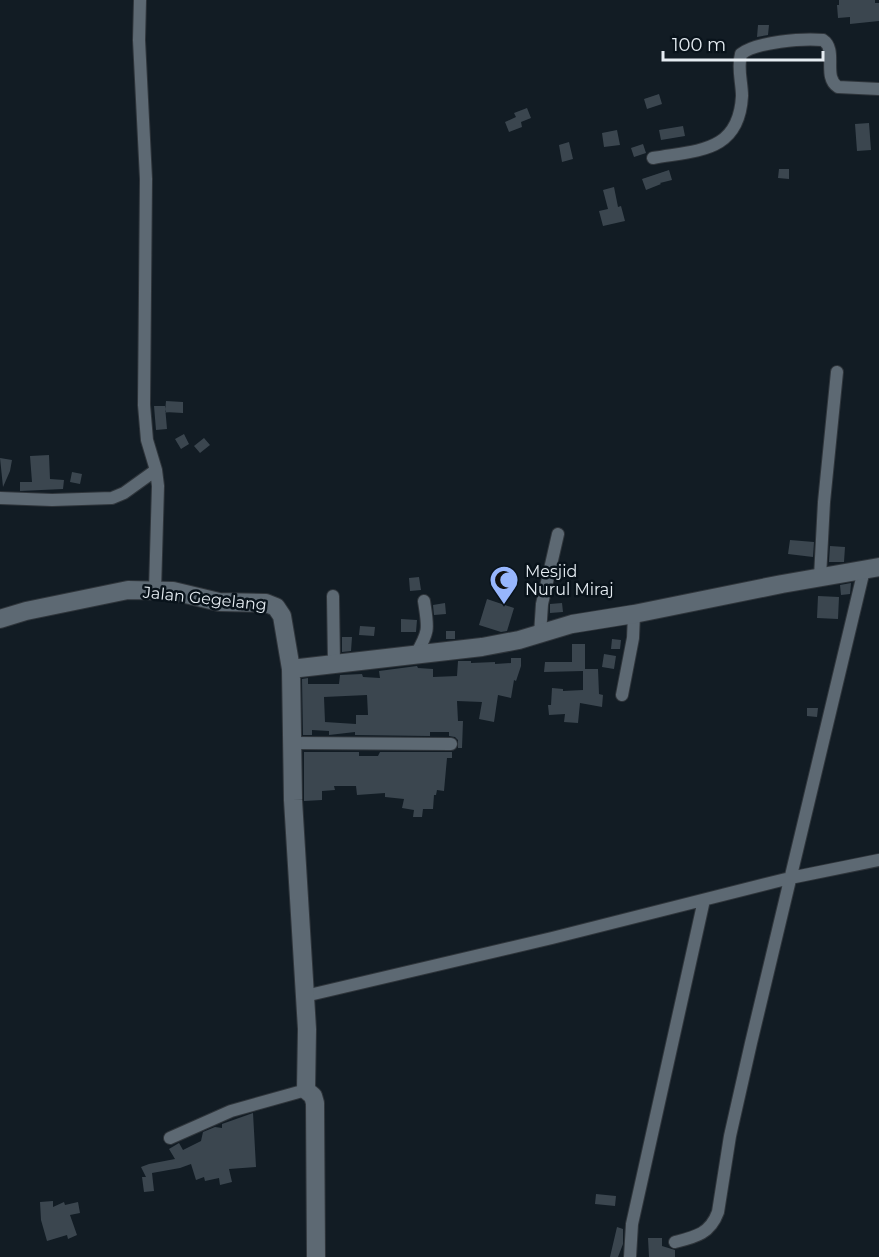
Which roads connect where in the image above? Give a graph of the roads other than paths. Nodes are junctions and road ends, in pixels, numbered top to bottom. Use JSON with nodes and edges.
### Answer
{"nodes":[{"id":1,"x":140,"y":0,"type":"edge"},
{"id":2,"x":879,"y":89,"type":"edge"},
{"id":3,"x":653,"y":159,"type":"dead end"},
{"id":4,"x":837,"y":372,"type":"dead end"},
{"id":5,"x":156,"y":470,"type":"junction"},
{"id":6,"x":0,"y":498,"type":"edge"},
{"id":7,"x":558,"y":534,"type":"dead end"},
{"id":8,"x":871,"y":569,"type":"edge"},
{"id":9,"x":820,"y":578,"type":"junction"},
{"id":10,"x":155,"y":590,"type":"junction"},
{"id":11,"x":333,"y":596,"type":"dead end"},
{"id":12,"x":424,"y":601,"type":"dead end"},
{"id":13,"x":634,"y":614,"type":"junction"},
{"id":14,"x":0,"y":619,"type":"edge"},
{"id":15,"x":540,"y":634,"type":"junction"},
{"id":16,"x":416,"y":654,"type":"junction"},
{"id":17,"x":334,"y":664,"type":"junction"},
{"id":18,"x":291,"y":669,"type":"junction"},
{"id":19,"x":622,"y":694,"type":"dead end"},
{"id":20,"x":292,"y":743,"type":"junction"},
{"id":21,"x":451,"y":744,"type":"dead end"},
{"id":22,"x":879,"y":861,"type":"edge"},
{"id":23,"x":790,"y":878,"type":"junction"},
{"id":24,"x":704,"y":900,"type":"junction"},
{"id":25,"x":305,"y":996,"type":"junction"},
{"id":26,"x":306,"y":1090,"type":"junction"},
{"id":27,"x":170,"y":1138,"type":"dead end"},
{"id":28,"x":675,"y":1242,"type":"dead end"},
{"id":29,"x":316,"y":1257,"type":"edge"},
{"id":30,"x":630,"y":1257,"type":"edge"}],
"edges":[{"from":1,"to":5,"type":"street"},
{"from":2,"to":3,"type":"street"},
{"from":4,"to":9,"type":"street"},
{"from":5,"to":6,"type":"street"},
{"from":5,"to":10,"type":"street"},
{"from":7,"to":15,"type":"street"},
{"from":8,"to":9,"type":"street"},
{"from":8,"to":23,"type":"street"},
{"from":9,"to":13,"type":"street"},
{"from":10,"to":14,"type":"street","name":"Jalan Gegelang"},
{"from":10,"to":18,"type":"street","name":"Jalan Gegelang"},
{"from":11,"to":17,"type":"street"},
{"from":12,"to":16,"type":"street"},
{"from":13,"to":15,"type":"street"},
{"from":13,"to":19,"type":"street"},
{"from":15,"to":16,"type":"street"},
{"from":16,"to":17,"type":"street"},
{"from":17,"to":18,"type":"street"},
{"from":18,"to":20,"type":"street","name":"Jalan Gegelang"},
{"from":20,"to":21,"type":"street"},
{"from":20,"to":25,"type":"street","name":"Jalan Gegelang"},
{"from":22,"to":23,"type":"street"},
{"from":23,"to":24,"type":"street"},
{"from":23,"to":28,"type":"street"},
{"from":24,"to":25,"type":"street"},
{"from":24,"to":30,"type":"street"},
{"from":25,"to":26,"type":"street","name":"Jalan Gegelang"},
{"from":26,"to":27,"type":"street"},
{"from":26,"to":29,"type":"street","name":"Jalan Gegelang"}]}
